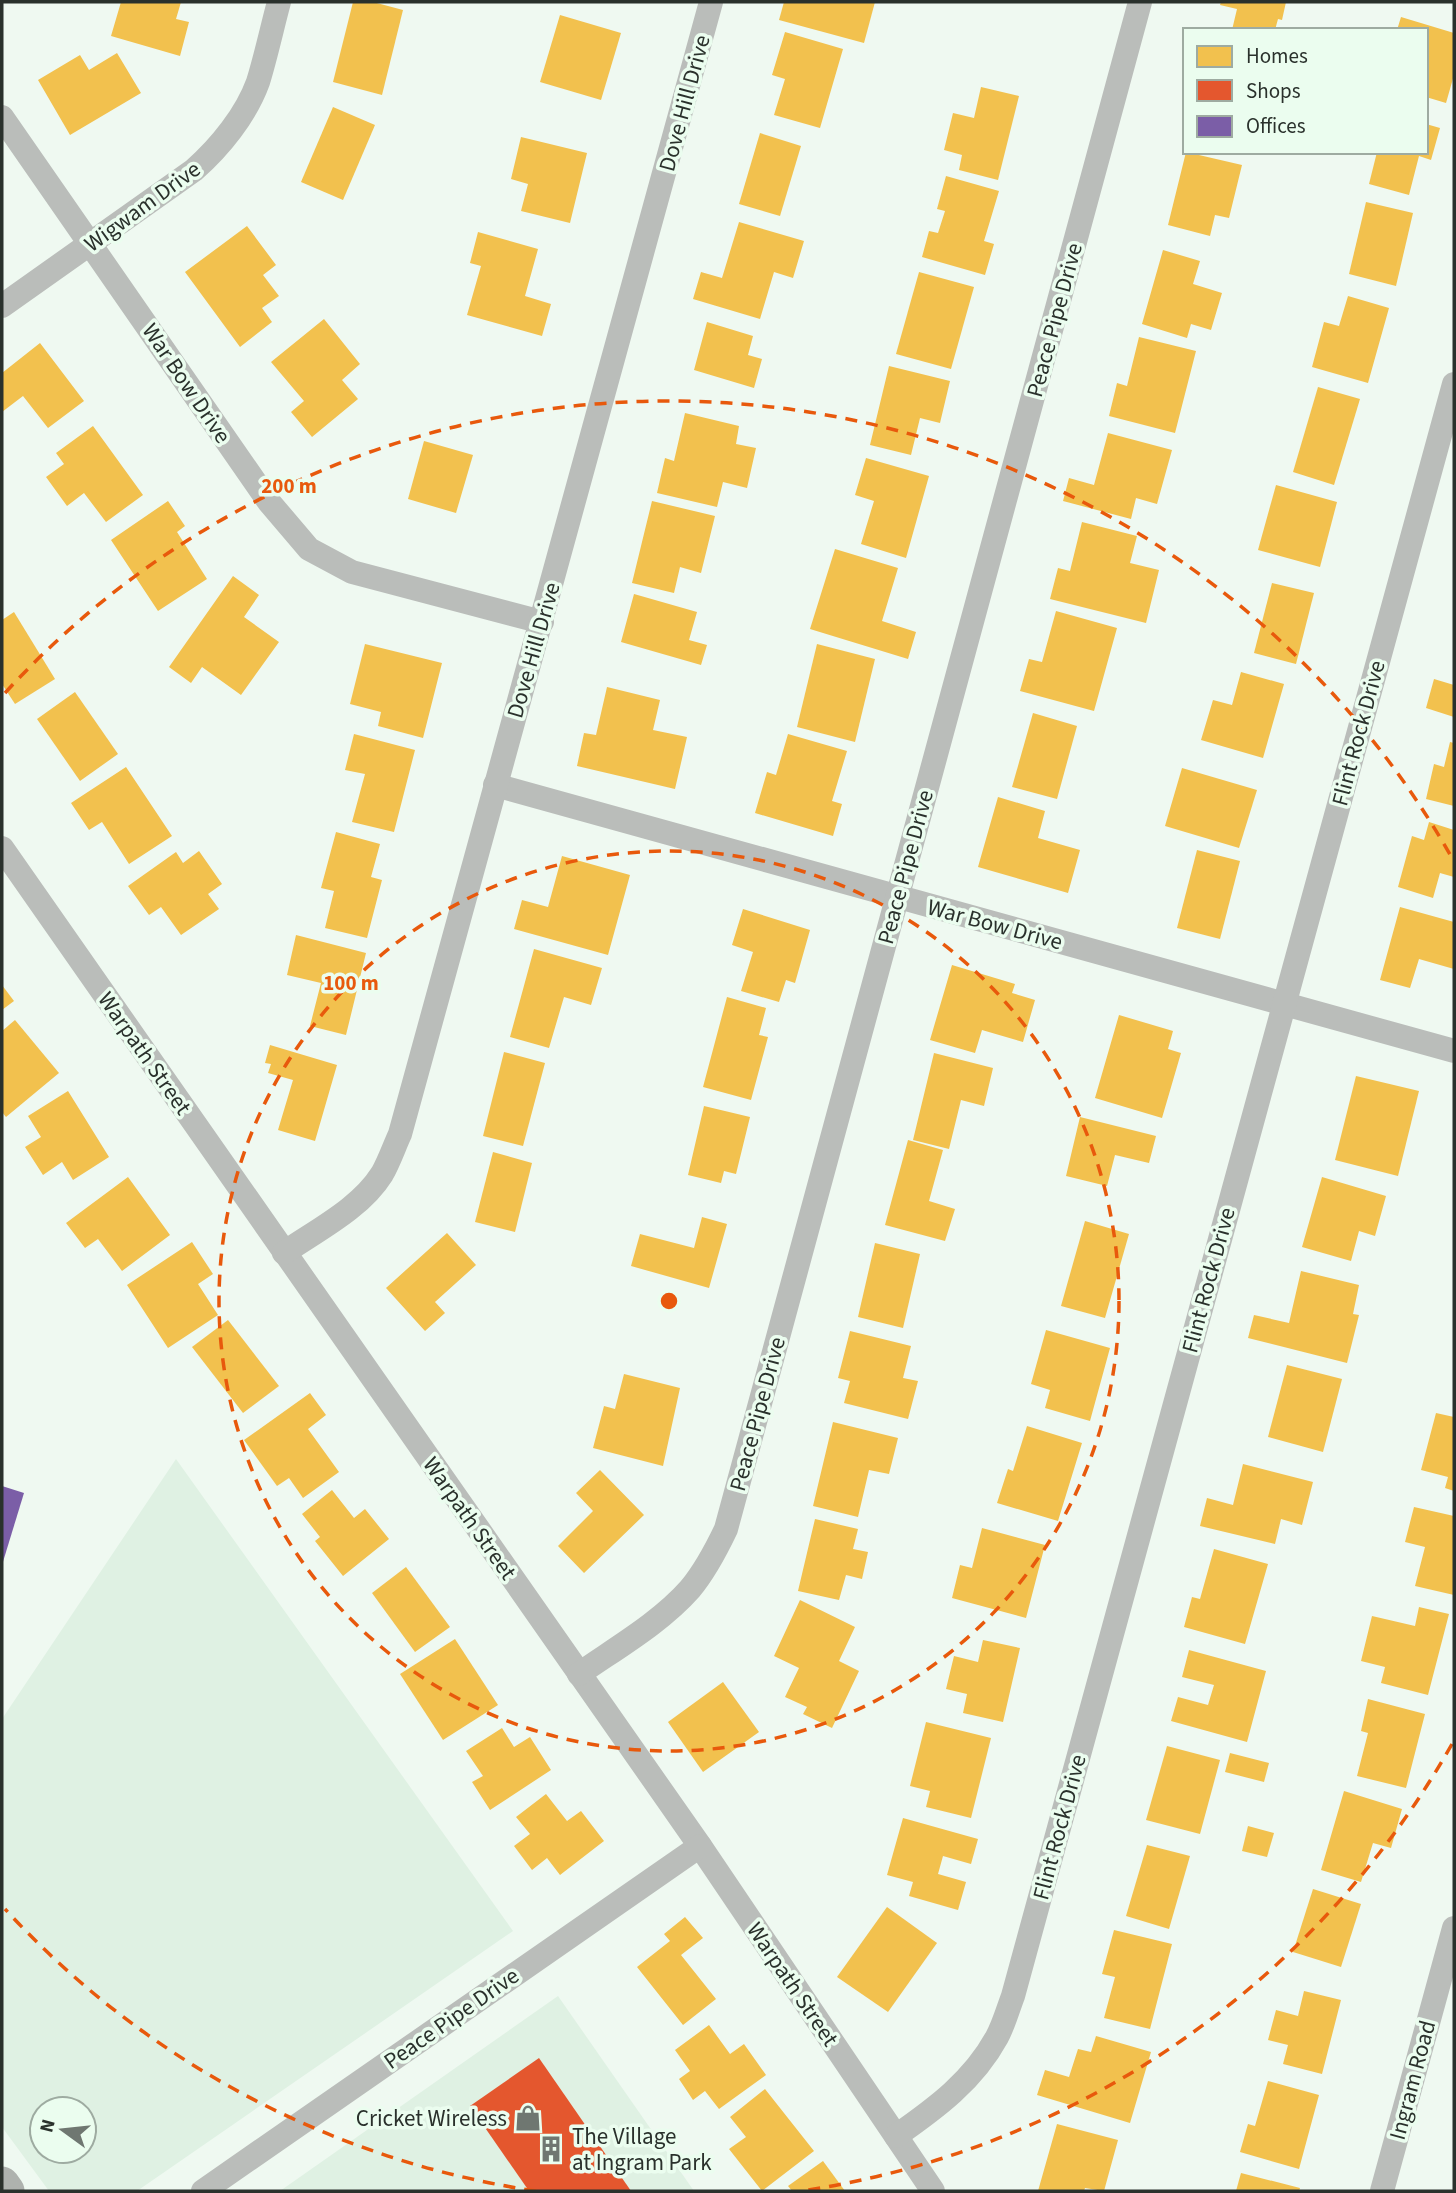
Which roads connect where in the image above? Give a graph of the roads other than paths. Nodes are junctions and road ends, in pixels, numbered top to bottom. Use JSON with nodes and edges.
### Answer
{"nodes":[{"id":1,"x":279,"y":2,"type":"edge"},
{"id":2,"x":711,"y":2,"type":"edge"},
{"id":3,"x":1140,"y":2,"type":"edge"},
{"id":4,"x":2,"y":117,"type":"edge"},
{"id":5,"x":91,"y":244,"type":"junction"},
{"id":6,"x":2,"y":306,"type":"edge"},
{"id":7,"x":1454,"y":384,"type":"edge"},
{"id":8,"x":542,"y":622,"type":"junction"},
{"id":9,"x":495,"y":785,"type":"junction"},
{"id":10,"x":2,"y":848,"type":"edge"},
{"id":11,"x":897,"y":897,"type":"junction"},
{"id":12,"x":1284,"y":1003,"type":"junction"},
{"id":13,"x":1454,"y":1051,"type":"edge"},
{"id":14,"x":284,"y":1253,"type":"junction"},
{"id":15,"x":579,"y":1674,"type":"junction"},
{"id":16,"x":700,"y":1846,"type":"junction"},
{"id":17,"x":1454,"y":1928,"type":"edge"},
{"id":18,"x":896,"y":2136,"type":"junction"},
{"id":19,"x":2,"y":2184,"type":"edge"},
{"id":20,"x":7,"y":2191,"type":"edge"},
{"id":21,"x":203,"y":2191,"type":"edge"},
{"id":22,"x":933,"y":2191,"type":"edge"},
{"id":23,"x":1382,"y":2191,"type":"edge"}],
"edges":[{"from":1,"to":5,"type":"street","name":"Wigwam Drive"},
{"from":2,"to":8,"type":"street","name":"Dove Hill Drive"},
{"from":3,"to":11,"type":"street","name":"Peace Pipe Drive"},
{"from":4,"to":5,"type":"street","name":"War Bow Drive"},
{"from":5,"to":6,"type":"street","name":"Wigwam Drive"},
{"from":5,"to":8,"type":"street","name":"War Bow Drive"},
{"from":7,"to":12,"type":"street","name":"Flint Rock Drive"},
{"from":8,"to":9,"type":"street","name":"Dove Hill Drive"},
{"from":9,"to":11,"type":"street","name":"War Bow Drive"},
{"from":9,"to":14,"type":"street","name":"Dove Hill Drive"},
{"from":10,"to":14,"type":"street","name":"Warpath Street"},
{"from":11,"to":12,"type":"street","name":"War Bow Drive"},
{"from":11,"to":15,"type":"street","name":"Peace Pipe Drive"},
{"from":12,"to":13,"type":"street","name":"War Bow Drive"},
{"from":12,"to":18,"type":"street","name":"Flint Rock Drive"},
{"from":14,"to":15,"type":"street","name":"Warpath Street"},
{"from":15,"to":16,"type":"street","name":"Warpath Street"},
{"from":16,"to":18,"type":"street","name":"Warpath Street"},
{"from":16,"to":21,"type":"street","name":"Peace Pipe Drive"},
{"from":17,"to":23,"type":"street","name":"Ingram Road"},
{"from":18,"to":22,"type":"street","name":"Warpath Street"},
{"from":19,"to":20,"type":"main road"}]}
